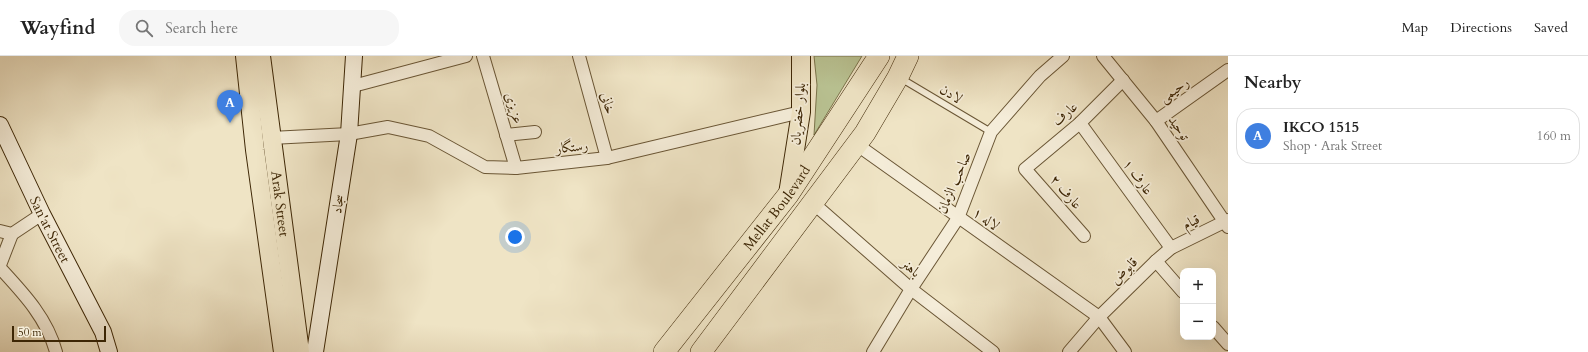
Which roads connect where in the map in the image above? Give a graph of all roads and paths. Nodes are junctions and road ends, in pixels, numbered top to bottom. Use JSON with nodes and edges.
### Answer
{"nodes":[{"id":1,"x":245,"y":56,"type":"edge"},
{"id":2,"x":261,"y":56,"type":"edge"},
{"id":3,"x":354,"y":56,"type":"edge"},
{"id":4,"x":466,"y":56,"type":"edge"},
{"id":5,"x":483,"y":56,"type":"edge"},
{"id":6,"x":579,"y":56,"type":"edge"},
{"id":7,"x":801,"y":56,"type":"edge"},
{"id":8,"x":879,"y":56,"type":"edge"},
{"id":9,"x":908,"y":56,"type":"edge"},
{"id":10,"x":1063,"y":56,"type":"edge"},
{"id":11,"x":1103,"y":56,"type":"edge"},
{"id":12,"x":1228,"y":70,"type":"edge"},
{"id":13,"x":898,"y":77,"type":"junction"},
{"id":14,"x":1123,"y":80,"type":"junction"},
{"id":15,"x":352,"y":86,"type":"junction"},
{"id":16,"x":801,"y":112,"type":"junction"},
{"id":17,"x":1156,"y":121,"type":"junction"},
{"id":18,"x":1080,"y":123,"type":"junction"},
{"id":19,"x":0,"y":125,"type":"edge"},
{"id":20,"x":535,"y":132,"type":"dead end"},
{"id":21,"x":991,"y":132,"type":"junction"},
{"id":22,"x":350,"y":134,"type":"junction"},
{"id":23,"x":506,"y":135,"type":"junction"},
{"id":24,"x":271,"y":138,"type":"junction"},
{"id":25,"x":856,"y":144,"type":"junction"},
{"id":26,"x":607,"y":158,"type":"junction"},
{"id":27,"x":516,"y":168,"type":"junction"},
{"id":28,"x":1025,"y":169,"type":"joint"},
{"id":29,"x":788,"y":194,"type":"junction"},
{"id":30,"x":813,"y":203,"type":"junction"},
{"id":31,"x":42,"y":214,"type":"junction"},
{"id":32,"x":958,"y":218,"type":"junction"},
{"id":33,"x":1227,"y":223,"type":"edge"},
{"id":34,"x":6,"y":233,"type":"edge"},
{"id":35,"x":1084,"y":236,"type":"dead end"},
{"id":36,"x":1171,"y":248,"type":"junction"},
{"id":37,"x":1156,"y":261,"type":"junction"},
{"id":38,"x":0,"y":266,"type":"edge"},
{"id":39,"x":911,"y":289,"type":"junction"},
{"id":40,"x":1180,"y":289,"type":"edge"},
{"id":41,"x":1099,"y":317,"type":"junction"},
{"id":42,"x":1216,"y":330,"type":"edge"},
{"id":43,"x":103,"y":332,"type":"junction"},
{"id":44,"x":1228,"y":344,"type":"edge"},
{"id":45,"x":56,"y":352,"type":"edge"},
{"id":46,"x":109,"y":352,"type":"edge"},
{"id":47,"x":120,"y":352,"type":"edge"},
{"id":48,"x":283,"y":352,"type":"edge"},
{"id":49,"x":300,"y":352,"type":"edge"},
{"id":50,"x":315,"y":352,"type":"edge"},
{"id":51,"x":664,"y":352,"type":"edge"},
{"id":52,"x":701,"y":352,"type":"edge"},
{"id":53,"x":873,"y":352,"type":"edge"},
{"id":54,"x":992,"y":352,"type":"edge"},
{"id":55,"x":1069,"y":352,"type":"edge"},
{"id":56,"x":1125,"y":352,"type":"edge"}],
"edges":[{"from":1,"to":48,"type":"main road","name":"Arak Street"},
{"from":2,"to":24,"type":"main road","name":"Arak Street"},
{"from":3,"to":15,"type":"street","name":"سجاد"},
{"from":4,"to":15,"type":"street"},
{"from":5,"to":23,"type":"street","name":"عزیزی"},
{"from":6,"to":26,"type":"street","name":"خانی"},
{"from":7,"to":16,"type":"main road","name":"بلوار خضریان"},
{"from":8,"to":29,"type":"highway","name":"Mellat Boulevard"},
{"from":9,"to":13,"type":"highway","name":"Mellat Boulevard"},
{"from":10,"to":21,"type":"street","name":"صاحب الزمان"},
{"from":11,"to":14,"type":"street","name":"توحید"},
{"from":12,"to":17,"type":"street","name":"رحیمی"},
{"from":13,"to":21,"type":"lane","name":"لادن"},
{"from":13,"to":25,"type":"highway","name":"Mellat Boulevard"},
{"from":14,"to":17,"type":"street","name":"توحید"},
{"from":14,"to":18,"type":"street","name":"عارف"},
{"from":15,"to":22,"type":"street","name":"سجاد"},
{"from":16,"to":26,"type":"street","name":"رستگار"},
{"from":16,"to":29,"type":"main road","name":"بلوار خضریان"},
{"from":17,"to":33,"type":"street","name":"توحید"},
{"from":18,"to":28,"type":"street","name":"عارف"},
{"from":18,"to":36,"type":"street","name":"عارف ۱"},
{"from":19,"to":31,"type":"street","name":"San'at Street"},
{"from":20,"to":23,"type":"street"},
{"from":21,"to":32,"type":"street","name":"صاحب الزمان"},
{"from":22,"to":24,"type":"street","name":"رستگار"},
{"from":22,"to":27,"type":"street","name":"رستگار"},
{"from":22,"to":50,"type":"street","name":"سجاد"},
{"from":23,"to":27,"type":"street","name":"عزیزی"},
{"from":24,"to":49,"type":"main road","name":"Arak Street"},
{"from":25,"to":30,"type":"highway","name":"Mellat Boulevard"},
{"from":25,"to":32,"type":"street","name":"لاله ۱"},
{"from":26,"to":27,"type":"street","name":"رستگار"},
{"from":28,"to":35,"type":"street","name":"عارف ۲"},
{"from":29,"to":51,"type":"highway","name":"Mellat Boulevard"},
{"from":30,"to":39,"type":"street","name":"باهنر"},
{"from":30,"to":52,"type":"highway","name":"Mellat Boulevard"},
{"from":31,"to":34,"type":"street"},
{"from":31,"to":43,"type":"street","name":"San'at Street"},
{"from":32,"to":39,"type":"street","name":"صاحب الزمان"},
{"from":32,"to":41,"type":"street","name":"لاله ۱"},
{"from":33,"to":36,"type":"street","name":"قیام"},
{"from":34,"to":38,"type":"street"},
{"from":36,"to":37,"type":"street","name":"قابوض"},
{"from":37,"to":40,"type":"street"},
{"from":37,"to":41,"type":"street","name":"قابوض"},
{"from":38,"to":45,"type":"street"},
{"from":39,"to":53,"type":"street","name":"صاحب الزمان"},
{"from":39,"to":54,"type":"street","name":"باهنر"},
{"from":41,"to":55,"type":"street"},
{"from":41,"to":56,"type":"street","name":"لاله ۱"},
{"from":42,"to":44,"type":"street"},
{"from":43,"to":46,"type":"street"},
{"from":43,"to":47,"type":"street"}]}
